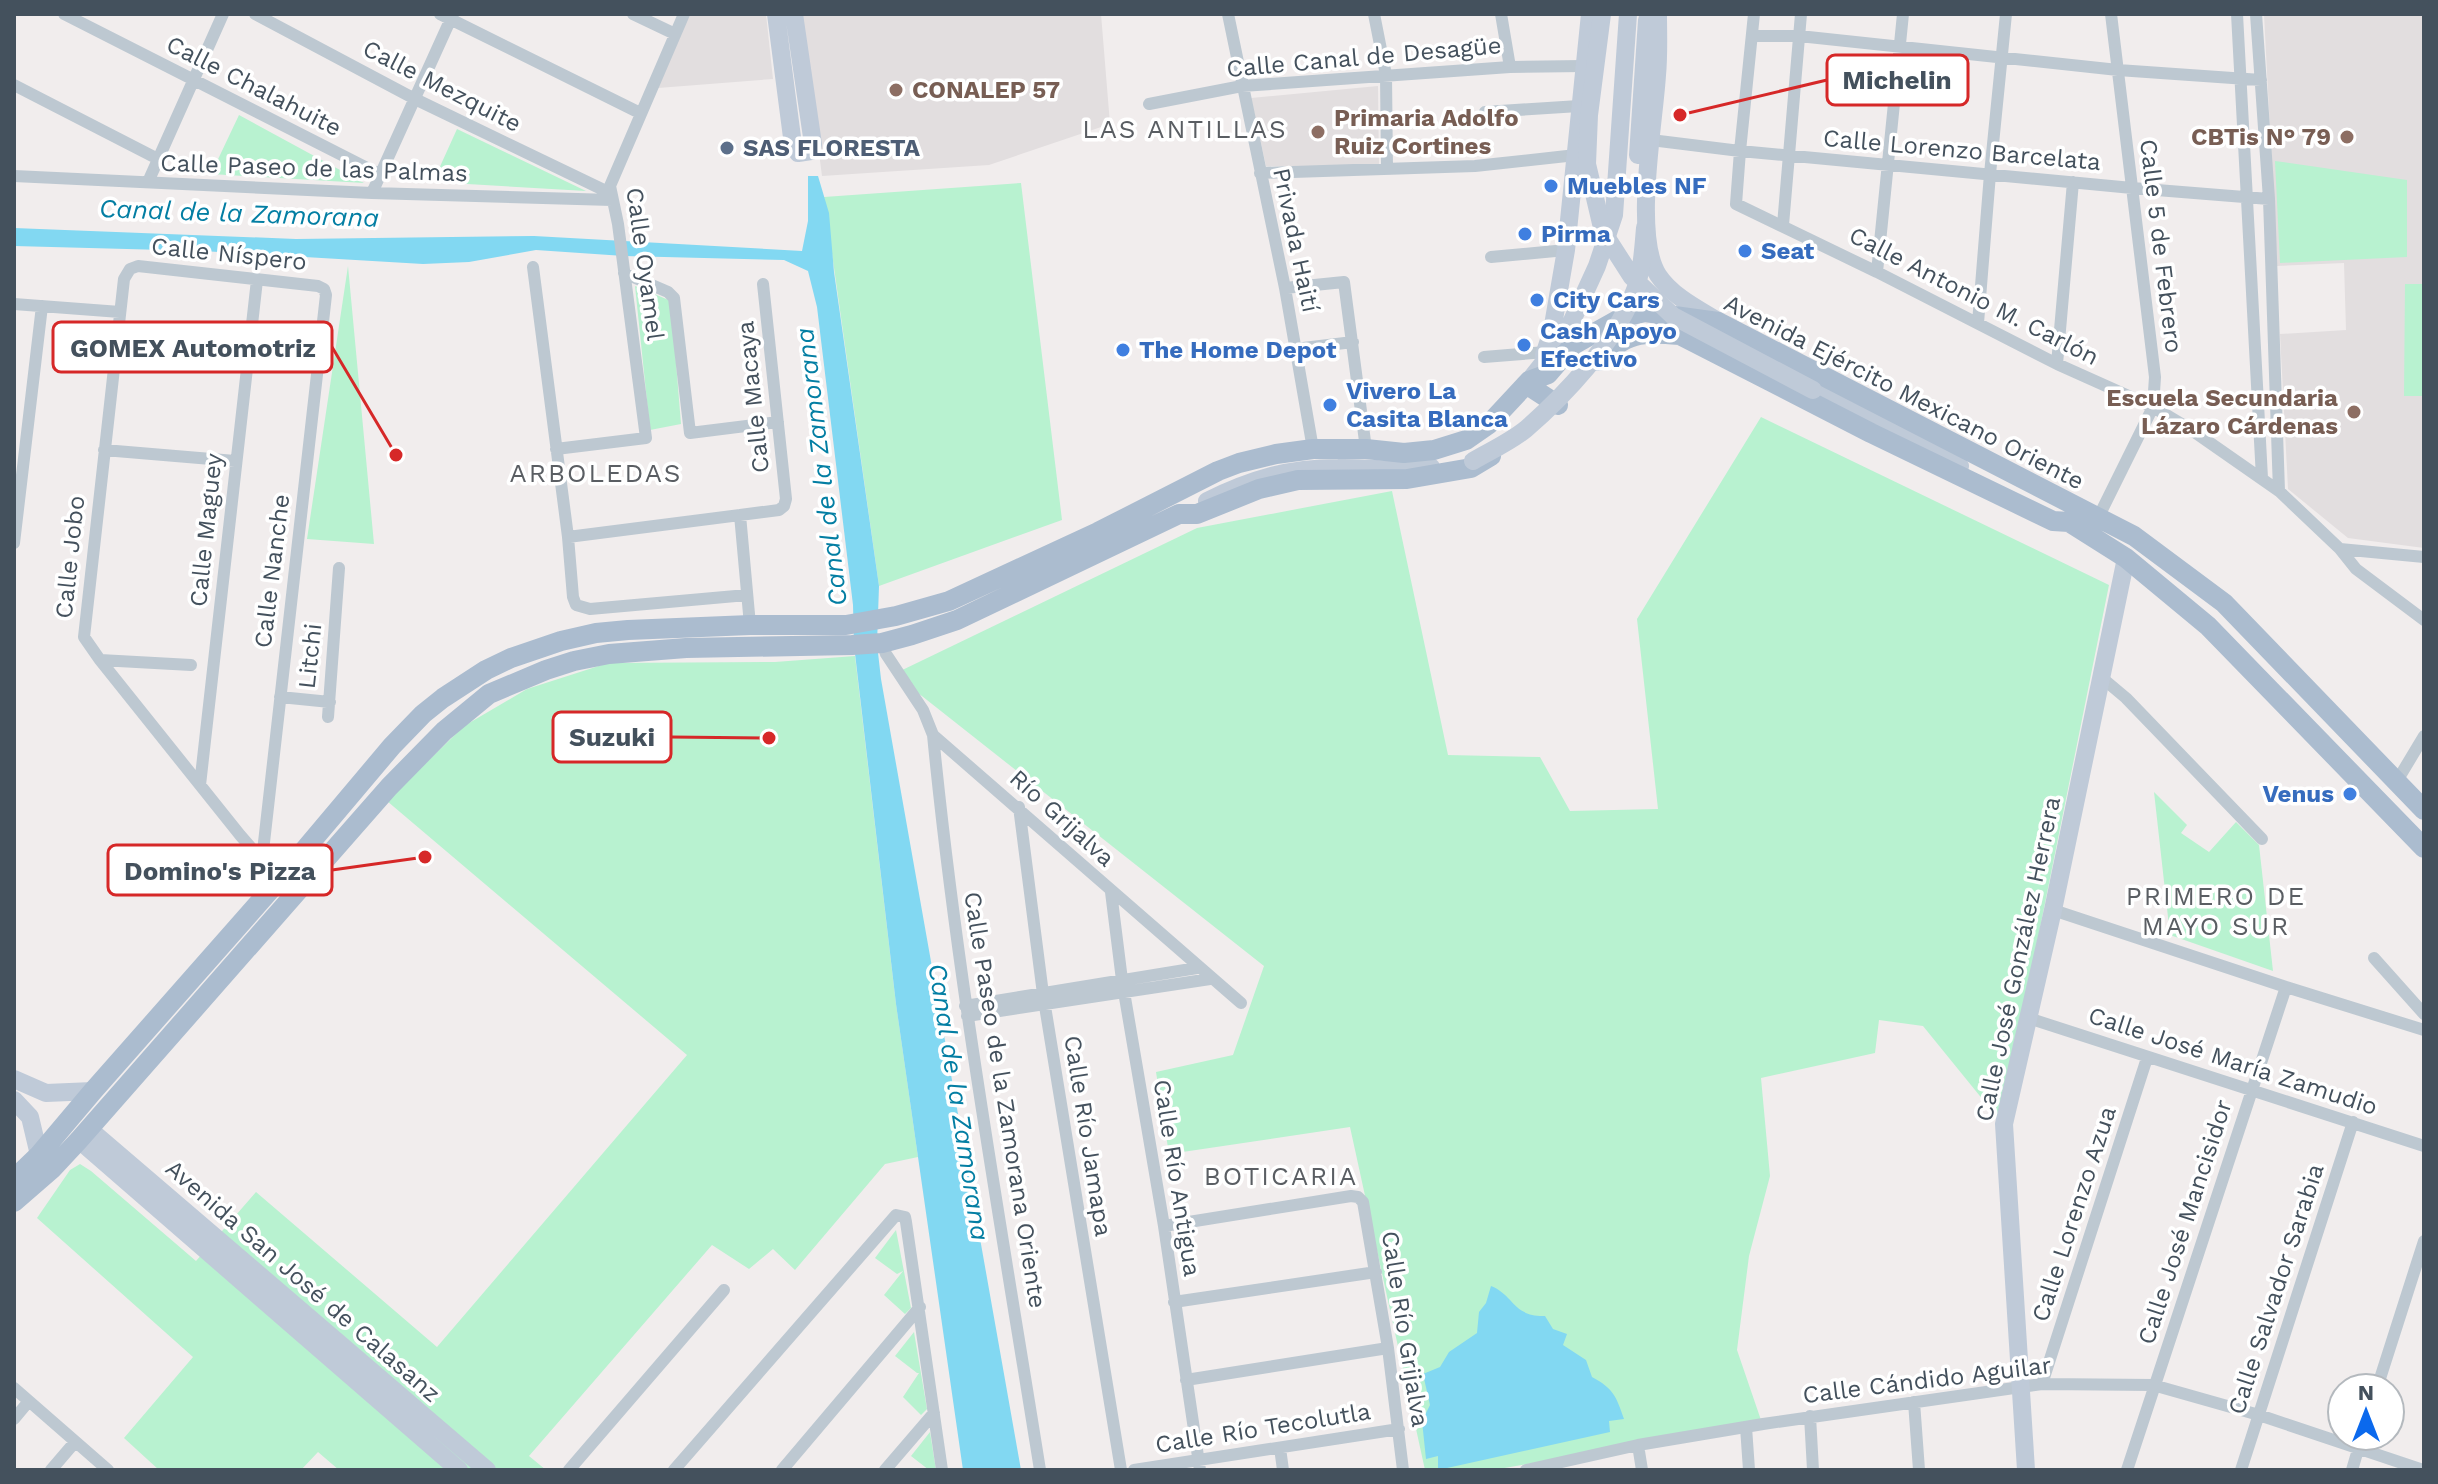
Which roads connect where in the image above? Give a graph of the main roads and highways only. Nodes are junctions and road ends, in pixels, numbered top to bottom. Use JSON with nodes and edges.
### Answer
{"nodes":[{"id":1,"x":776,"y":14,"type":"edge"},
{"id":2,"x":794,"y":14,"type":"edge"},
{"id":3,"x":1590,"y":14,"type":"edge"},
{"id":4,"x":1602,"y":14,"type":"edge"},
{"id":5,"x":1628,"y":14,"type":"edge"},
{"id":6,"x":1647,"y":14,"type":"edge"},
{"id":7,"x":1658,"y":14,"type":"edge"},
{"id":8,"x":1574,"y":174,"type":"junction"},
{"id":9,"x":1617,"y":177,"type":"junction"},
{"id":10,"x":1645,"y":228,"type":"junction"},
{"id":11,"x":1718,"y":322,"type":"junction"},
{"id":12,"x":1528,"y":382,"type":"junction"},
{"id":13,"x":1558,"y":405,"type":"junction"},
{"id":14,"x":1179,"y":514,"type":"junction"},
{"id":15,"x":2069,"y":522,"type":"junction"},
{"id":16,"x":2126,"y":558,"type":"junction"},
{"id":17,"x":849,"y":635,"type":"junction"},
{"id":18,"x":2424,"y":810,"type":"edge"},
{"id":19,"x":2424,"y":848,"type":"edge"},
{"id":20,"x":14,"y":1079,"type":"edge"},
{"id":21,"x":93,"y":1091,"type":"junction"},
{"id":22,"x":46,"y":1093,"type":"junction"},
{"id":23,"x":14,"y":1100,"type":"edge"},
{"id":24,"x":30,"y":1117,"type":"junction"},
{"id":25,"x":84,"y":1134,"type":"junction"},
{"id":26,"x":30,"y":1169,"type":"edge"},
{"id":27,"x":14,"y":1202,"type":"edge"},
{"id":28,"x":14,"y":1219,"type":"edge"},
{"id":29,"x":405,"y":1412,"type":"junction"},
{"id":30,"x":459,"y":1470,"type":"edge"},
{"id":31,"x":487,"y":1470,"type":"edge"},
{"id":32,"x":2026,"y":1470,"type":"edge"}],
"edges":[{"from":1,"to":2,"type":"main road"},
{"from":3,"to":8,"type":"main road"},
{"from":4,"to":15,"type":"main road","name":"Avenida Ejército Mexicano Oriente","bridge":true},
{"from":5,"to":9,"type":"main road"},
{"from":6,"to":10,"type":"main road"},
{"from":7,"to":10,"type":"main road"},
{"from":8,"to":9,"type":"main road"},
{"from":8,"to":12,"type":"main road"},
{"from":9,"to":12,"type":"main road"},
{"from":10,"to":11,"type":"main road"},
{"from":10,"to":14,"type":"main road","bridge":true},
{"from":11,"to":12,"type":"main road","name":"Avenida Ejército Mexicano Oriente"},
{"from":11,"to":18,"type":"main road","name":"Avenida Ejército Mexicano Oriente"},
{"from":12,"to":13,"type":"main road"},
{"from":12,"to":17,"type":"main road","name":"Avenida Ejército Mexicano Oriente"},
{"from":13,"to":14,"type":"main road"},
{"from":13,"to":15,"type":"main road","name":"Avenida Ejército Mexicano Oriente"},
{"from":14,"to":17,"type":"main road"},
{"from":15,"to":16,"type":"main road","name":"Avenida Ejército Mexicano Oriente"},
{"from":16,"to":19,"type":"main road","name":"Avenida Ejército Mexicano Oriente"},
{"from":16,"to":32,"type":"main road","name":"Calle José González Herrera"},
{"from":17,"to":21,"type":"main road"},
{"from":17,"to":25,"type":"main road"},
{"from":20,"to":22,"type":"main road"},
{"from":21,"to":22,"type":"main road"},
{"from":21,"to":26,"type":"main road"},
{"from":22,"to":24,"type":"main road"},
{"from":23,"to":24,"type":"main road"},
{"from":24,"to":26,"type":"main road"},
{"from":25,"to":26,"type":"main road"},
{"from":25,"to":29,"type":"main road","name":"Avenida San José de Calasanz"},
{"from":26,"to":27,"type":"main road"},
{"from":26,"to":28,"type":"main road"},
{"from":29,"to":30,"type":"main road","name":"Avenida San José de Calasanz"},
{"from":29,"to":31,"type":"main road","name":"Avenida San José de Calasanz"}]}
